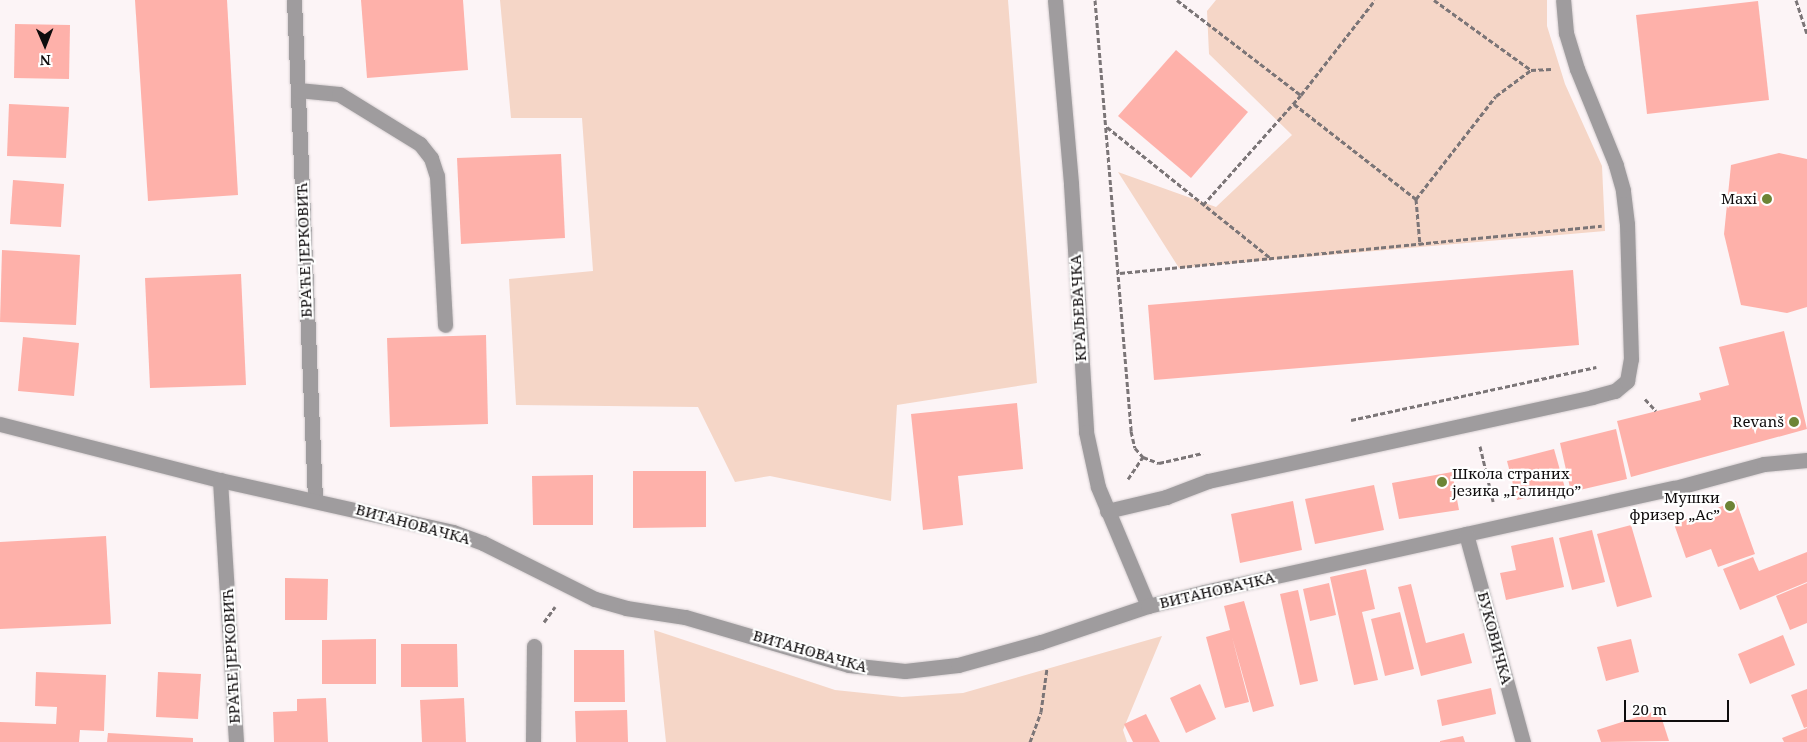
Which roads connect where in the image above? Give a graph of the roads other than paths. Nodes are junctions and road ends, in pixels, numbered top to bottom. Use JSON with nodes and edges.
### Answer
{"nodes":[{"id":1,"x":294,"y":0,"type":"edge"},
{"id":2,"x":1055,"y":0,"type":"edge"},
{"id":3,"x":1563,"y":0,"type":"edge"},
{"id":4,"x":298,"y":90,"type":"junction"},
{"id":5,"x":445,"y":325,"type":"dead end"},
{"id":6,"x":0,"y":424,"type":"edge"},
{"id":7,"x":1807,"y":460,"type":"edge"},
{"id":8,"x":220,"y":480,"type":"junction"},
{"id":9,"x":315,"y":500,"type":"junction"},
{"id":10,"x":1107,"y":511,"type":"junction"},
{"id":11,"x":1466,"y":534,"type":"junction"},
{"id":12,"x":1148,"y":606,"type":"junction"},
{"id":13,"x":534,"y":646,"type":"road end"},
{"id":14,"x":236,"y":742,"type":"edge"},
{"id":15,"x":533,"y":742,"type":"edge"},
{"id":16,"x":1523,"y":742,"type":"edge"}],
"edges":[{"from":1,"to":4,"type":"street","name":"БРАЋЕ ЈЕРКОВИЋ"},
{"from":2,"to":10,"type":"street","name":"КРАЉЕВАЧКА"},
{"from":3,"to":10,"type":"street"},
{"from":4,"to":5,"type":"street"},
{"from":4,"to":9,"type":"street","name":"БРАЋЕ ЈЕРКОВИЋ"},
{"from":6,"to":8,"type":"street","name":"ВИТАНОВАЧКА"},
{"from":7,"to":11,"type":"street","name":"ВИТАНОВАЧКА"},
{"from":8,"to":9,"type":"street","name":"ВИТАНОВАЧКА"},
{"from":8,"to":14,"type":"street","name":"БРАЋЕ ЈЕРКОВИЋ"},
{"from":9,"to":12,"type":"street","name":"ВИТАНОВАЧКА"},
{"from":10,"to":12,"type":"street","name":"КРАЉЕВАЧКА"},
{"from":11,"to":12,"type":"street","name":"ВИТАНОВАЧКА"},
{"from":11,"to":16,"type":"street","name":"БУКОВИЧКА"},
{"from":13,"to":15,"type":"street"}]}
